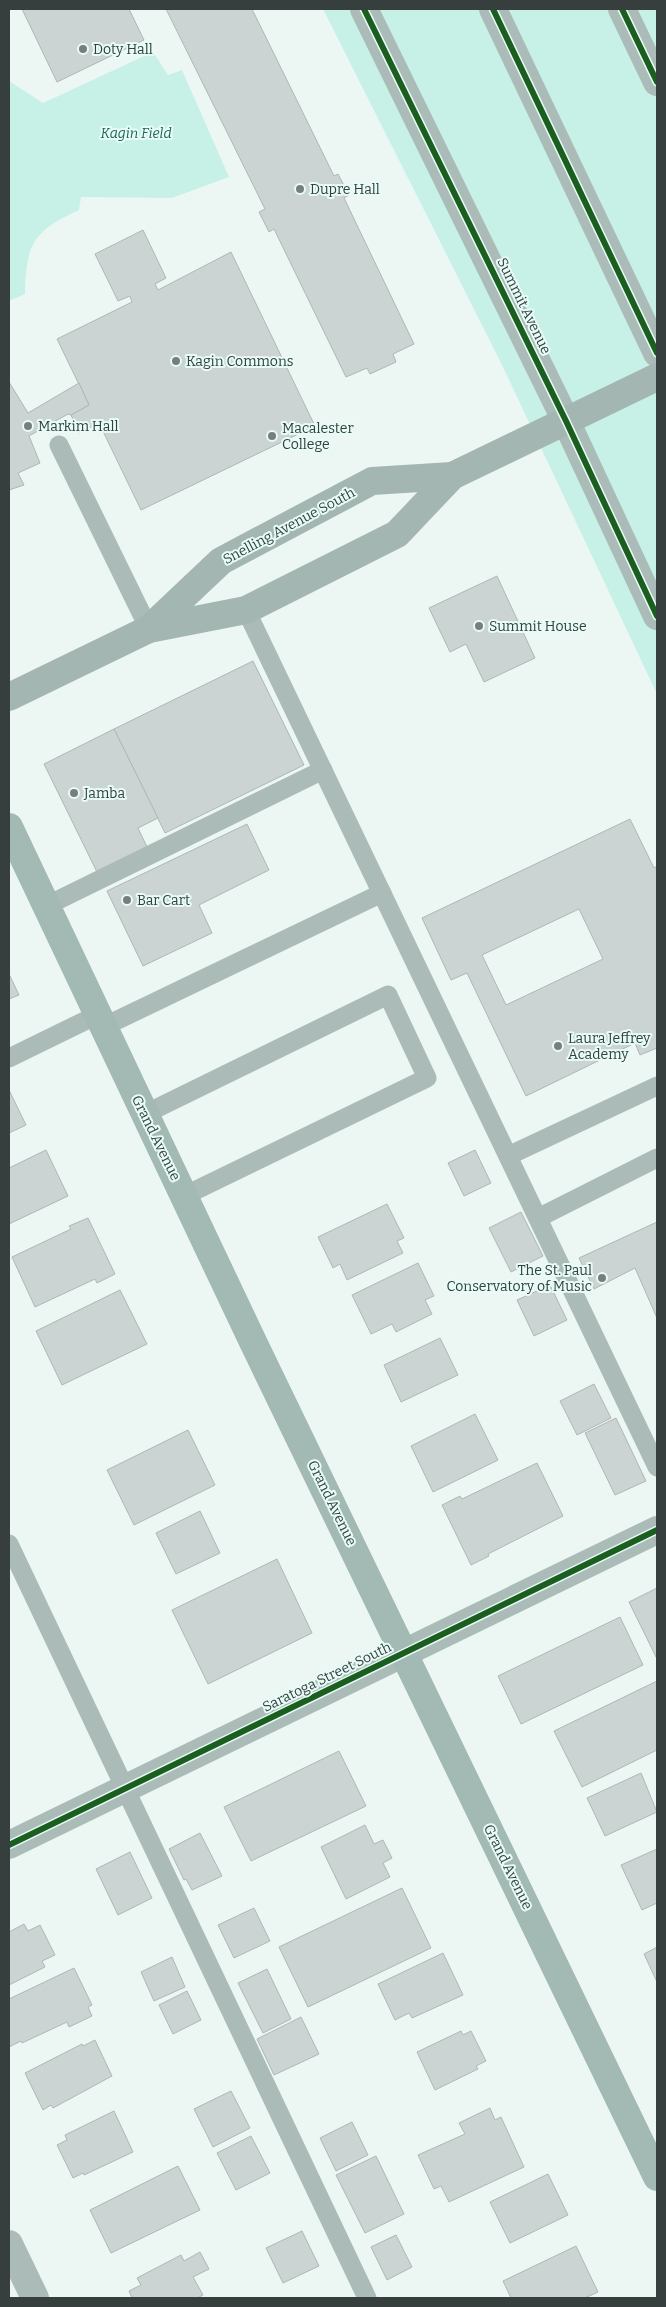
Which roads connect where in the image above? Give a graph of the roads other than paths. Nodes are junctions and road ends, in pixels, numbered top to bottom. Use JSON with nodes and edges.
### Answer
{"nodes":[{"id":1,"x":364,"y":9,"type":"edge"},
{"id":2,"x":493,"y":9,"type":"edge"},
{"id":3,"x":622,"y":9,"type":"edge"},
{"id":4,"x":657,"y":82,"type":"edge"},
{"id":5,"x":657,"y":353,"type":"edge"},
{"id":6,"x":657,"y":378,"type":"edge"},
{"id":7,"x":566,"y":421,"type":"junction"},
{"id":8,"x":59,"y":444,"type":"dead end"},
{"id":9,"x":452,"y":476,"type":"junction"},
{"id":10,"x":246,"y":610,"type":"junction"},
{"id":11,"x":657,"y":616,"type":"edge"},
{"id":12,"x":149,"y":629,"type":"junction"},
{"id":13,"x":9,"y":697,"type":"edge"},
{"id":14,"x":323,"y":770,"type":"junction"},
{"id":15,"x":9,"y":827,"type":"edge"},
{"id":16,"x":382,"y":892,"type":"junction"},
{"id":17,"x":46,"y":906,"type":"junction"},
{"id":18,"x":100,"y":1021,"type":"junction"},
{"id":19,"x":9,"y":1058,"type":"edge"},
{"id":20,"x":657,"y":1086,"type":"edge"},
{"id":21,"x":145,"y":1114,"type":"junction"},
{"id":22,"x":508,"y":1156,"type":"junction"},
{"id":23,"x":657,"y":1158,"type":"edge"},
{"id":24,"x":184,"y":1196,"type":"junction"},
{"id":25,"x":538,"y":1218,"type":"junction"},
{"id":26,"x":657,"y":1467,"type":"edge"},
{"id":27,"x":657,"y":1530,"type":"edge"},
{"id":28,"x":9,"y":1544,"type":"edge"},
{"id":29,"x":405,"y":1653,"type":"junction"},
{"id":30,"x":125,"y":1789,"type":"junction"},
{"id":31,"x":9,"y":1845,"type":"edge"},
{"id":32,"x":657,"y":2177,"type":"edge"},
{"id":33,"x":9,"y":2244,"type":"edge"},
{"id":34,"x":35,"y":2298,"type":"edge"},
{"id":35,"x":367,"y":2298,"type":"edge"}],
"edges":[{"from":1,"to":7,"type":"street","name":"Summit Avenue"},
{"from":2,"to":5,"type":"street"},
{"from":3,"to":4,"type":"street"},
{"from":6,"to":7,"type":"main road","name":"Snelling Avenue South"},
{"from":7,"to":9,"type":"main road","name":"Snelling Avenue South"},
{"from":7,"to":11,"type":"street","name":"Summit Avenue"},
{"from":8,"to":12,"type":"lane"},
{"from":9,"to":10,"type":"main road","name":"Snelling Avenue South"},
{"from":9,"to":12,"type":"main road","name":"Snelling Avenue South"},
{"from":10,"to":12,"type":"main road","name":"Snelling Avenue South"},
{"from":10,"to":14,"type":"lane"},
{"from":12,"to":13,"type":"main road","name":"Snelling Avenue South"},
{"from":14,"to":16,"type":"lane"},
{"from":14,"to":17,"type":"lane"},
{"from":15,"to":17,"type":"main road","name":"Grand Avenue"},
{"from":16,"to":18,"type":"lane"},
{"from":16,"to":22,"type":"lane"},
{"from":17,"to":18,"type":"main road","name":"Grand Avenue"},
{"from":18,"to":19,"type":"lane"},
{"from":18,"to":21,"type":"main road","name":"Grand Avenue"},
{"from":20,"to":22,"type":"lane"},
{"from":21,"to":24,"type":"main road","name":"Grand Avenue"},
{"from":21,"to":24,"type":"lane"},
{"from":22,"to":25,"type":"lane"},
{"from":23,"to":25,"type":"lane"},
{"from":24,"to":29,"type":"main road","name":"Grand Avenue"},
{"from":25,"to":26,"type":"lane"},
{"from":27,"to":29,"type":"street","name":"Saratoga Street South"},
{"from":28,"to":30,"type":"lane"},
{"from":29,"to":30,"type":"street","name":"Saratoga Street South"},
{"from":29,"to":32,"type":"main road","name":"Grand Avenue"},
{"from":30,"to":31,"type":"street","name":"Saratoga Street South"},
{"from":30,"to":35,"type":"lane"},
{"from":33,"to":34,"type":"street"}]}
